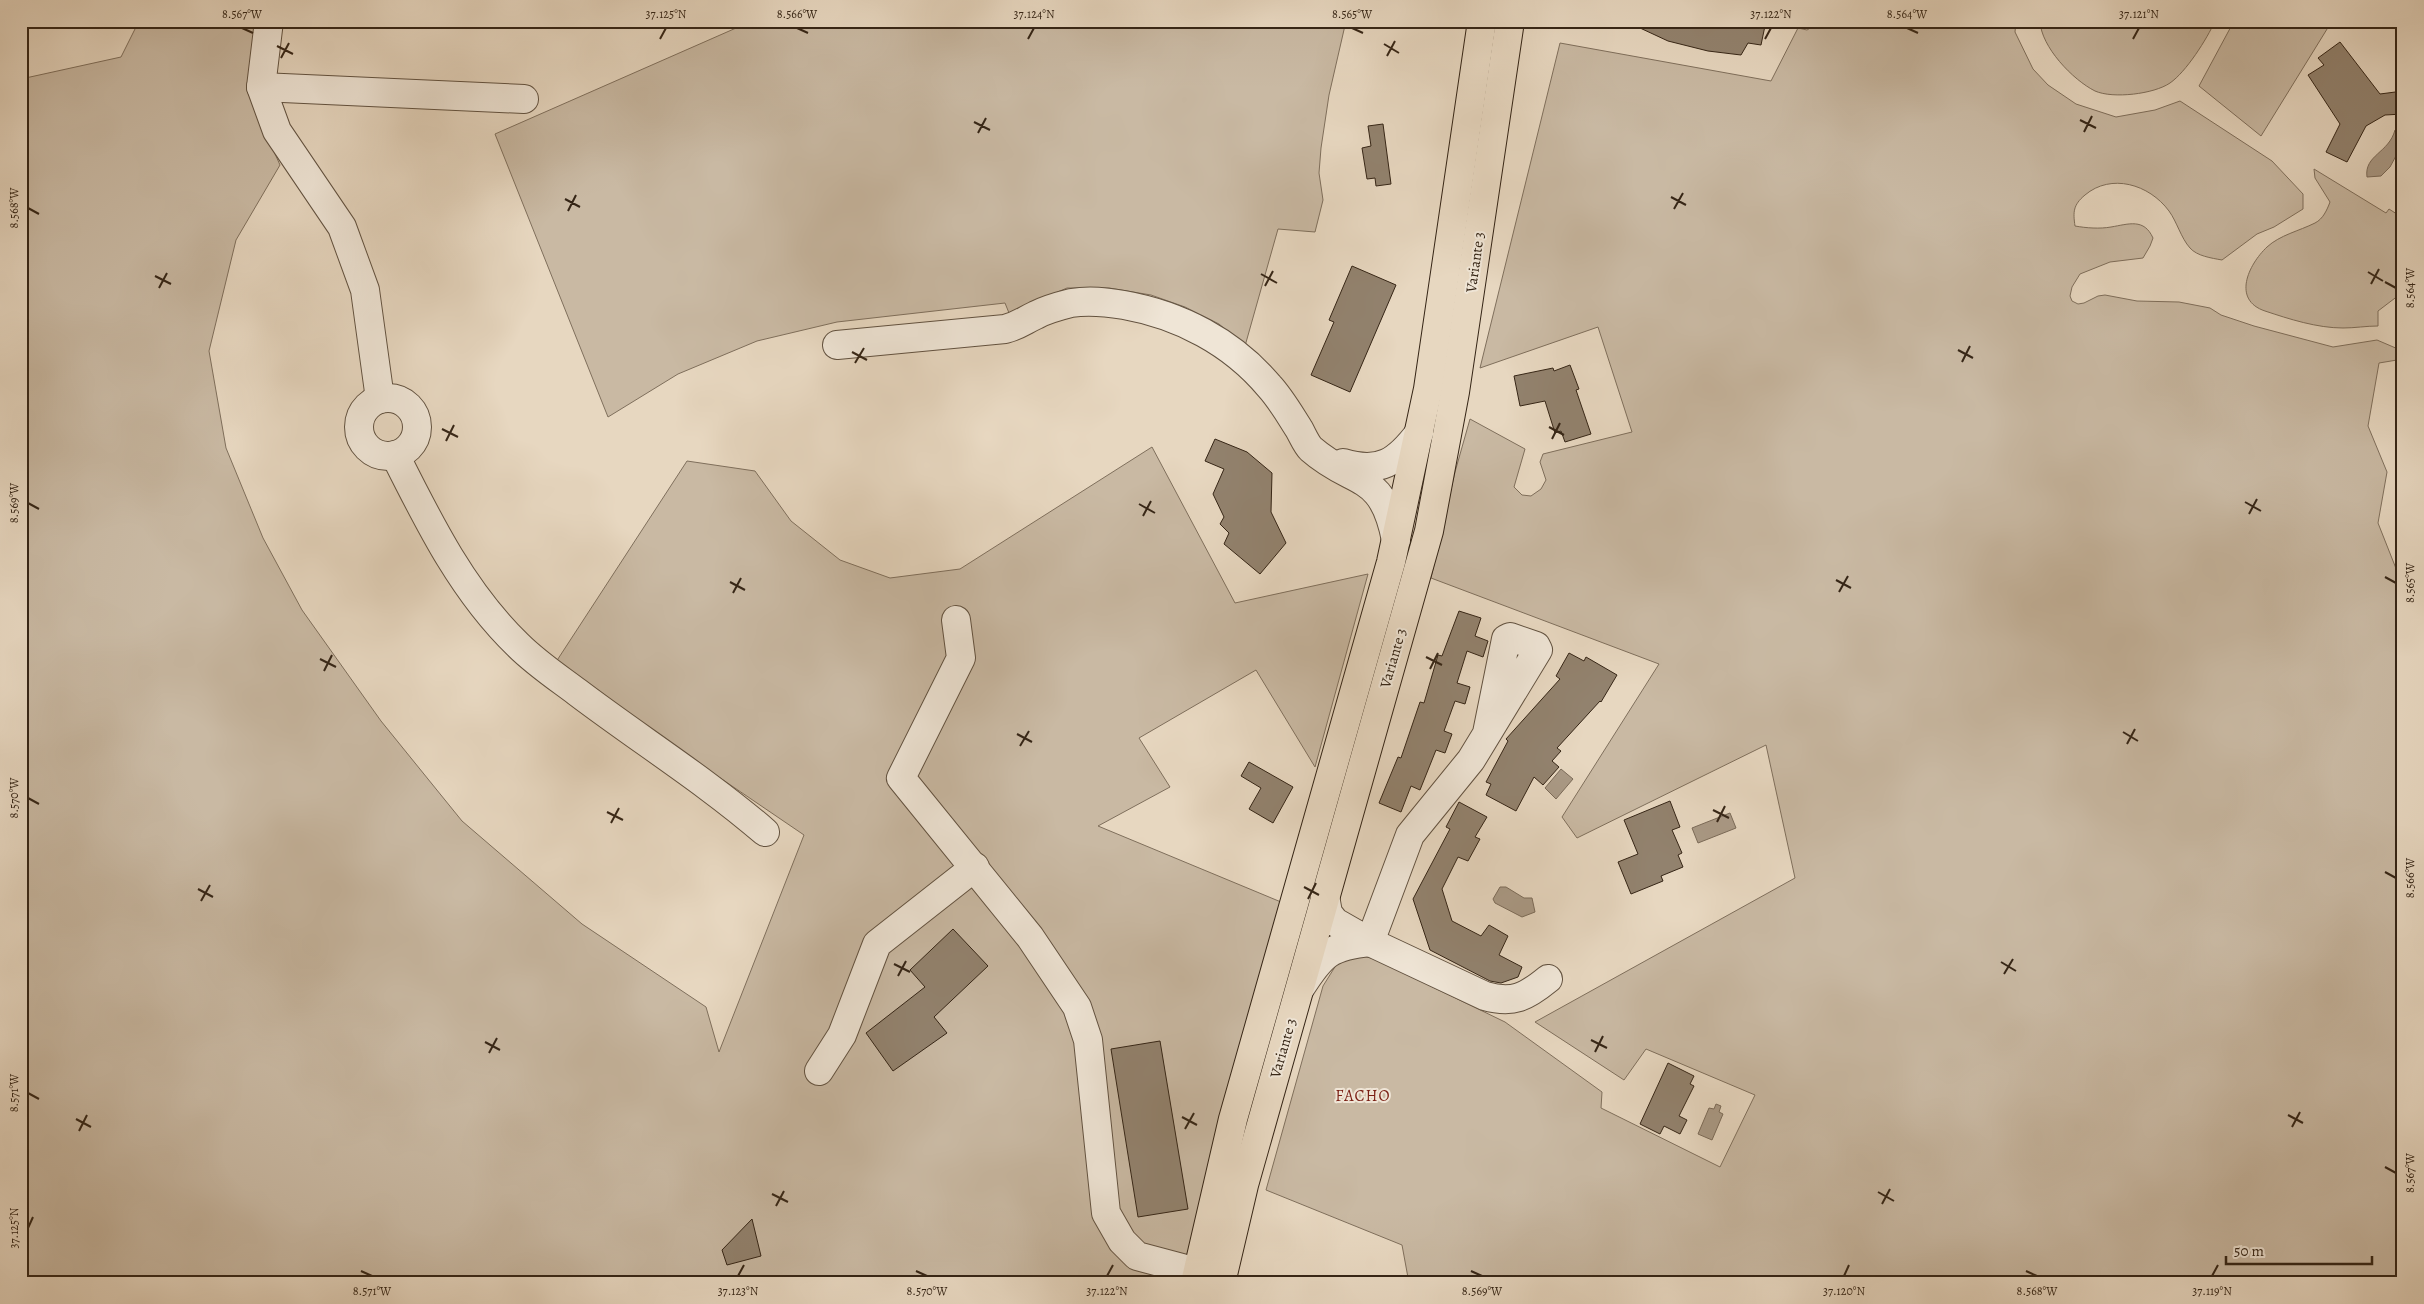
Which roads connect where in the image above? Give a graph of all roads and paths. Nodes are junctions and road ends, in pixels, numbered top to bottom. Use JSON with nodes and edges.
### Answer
{"nodes":[{"id":1,"x":269,"y":21,"type":"edge"},
{"id":2,"x":1482,"y":21,"type":"edge"},
{"id":3,"x":1510,"y":21,"type":"edge"},
{"id":4,"x":261,"y":87,"type":"junction"},
{"id":5,"x":524,"y":99,"type":"dead end"},
{"id":6,"x":837,"y":345,"type":"dead end"},
{"id":7,"x":380,"y":399,"type":"junction"},
{"id":8,"x":1419,"y":433,"type":"junction"},
{"id":9,"x":395,"y":456,"type":"junction"},
{"id":10,"x":1324,"y":458,"type":"junction"},
{"id":11,"x":1396,"y":540,"type":"junction"},
{"id":12,"x":956,"y":620,"type":"dead end"},
{"id":13,"x":1487,"y":733,"type":"dead end"},
{"id":14,"x":765,"y":832,"type":"dead end"},
{"id":15,"x":975,"y":867,"type":"junction"},
{"id":16,"x":1326,"y":896,"type":"junction"},
{"id":17,"x":1370,"y":942,"type":"junction"},
{"id":18,"x":1548,"y":980,"type":"dead end"},
{"id":19,"x":1299,"y":990,"type":"junction"},
{"id":20,"x":819,"y":1071,"type":"dead end"},
{"id":21,"x":1204,"y":1279,"type":"edge"}],
"edges":[{"from":1,"to":4,"type":"street"},
{"from":2,"to":8,"type":"main road","name":"Variante 3"},
{"from":3,"to":16,"type":"main road","name":"Variante 3"},
{"from":4,"to":5,"type":"street"},
{"from":4,"to":7,"type":"street"},
{"from":6,"to":10,"type":"street"},
{"from":7,"to":9,"type":"street"},
{"from":7,"to":9,"type":"street"},
{"from":8,"to":10,"type":"street"},
{"from":8,"to":11,"type":"main road","name":"Variante 3"},
{"from":9,"to":14,"type":"street"},
{"from":10,"to":11,"type":"street"},
{"from":11,"to":21,"type":"main road","name":"Variante 3"},
{"from":12,"to":15,"type":"street"},
{"from":13,"to":17,"type":"street"},
{"from":15,"to":20,"type":"street"},
{"from":15,"to":21,"type":"street"},
{"from":16,"to":17,"type":"street"},
{"from":16,"to":19,"type":"main road","name":"Variante 3"},
{"from":17,"to":18,"type":"street"},
{"from":17,"to":19,"type":"street"},
{"from":19,"to":21,"type":"main road","name":"Variante 3"}]}
